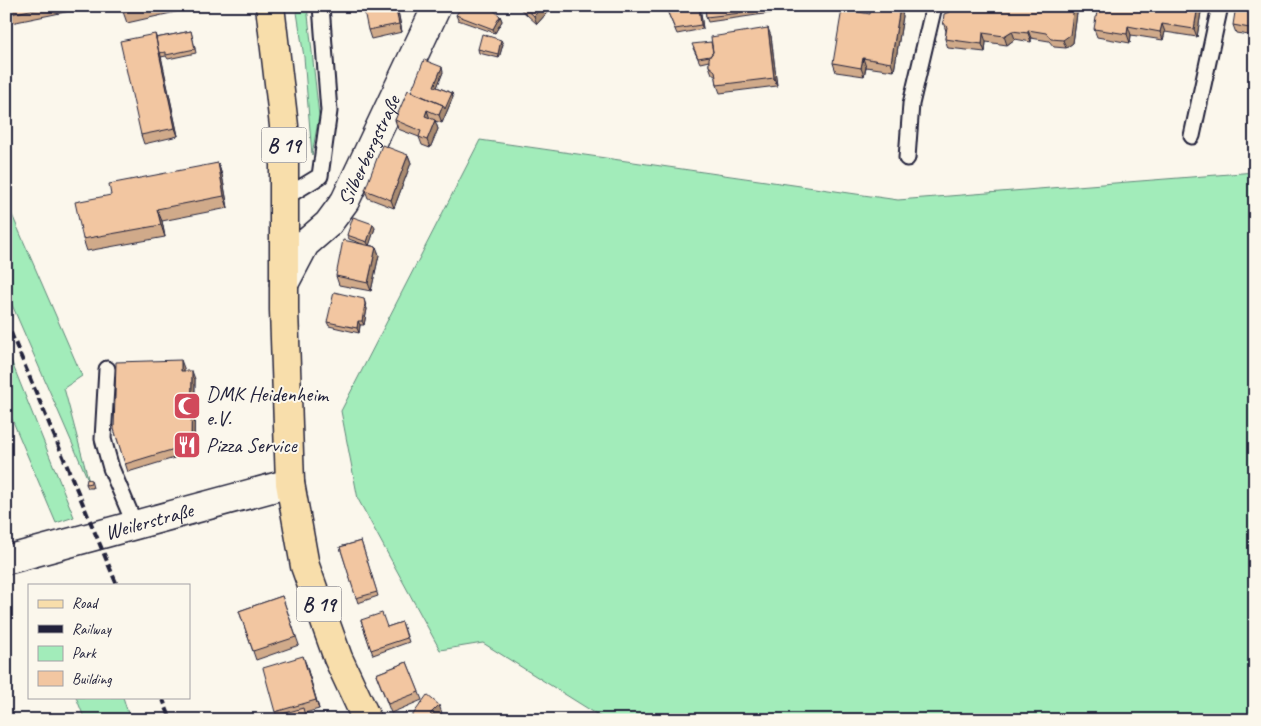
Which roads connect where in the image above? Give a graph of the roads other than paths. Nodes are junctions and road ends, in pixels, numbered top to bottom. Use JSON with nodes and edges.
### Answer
{"nodes":[{"id":1,"x":270,"y":6,"type":"edge"},
{"id":2,"x":321,"y":6,"type":"edge"},
{"id":3,"x":437,"y":6,"type":"edge"},
{"id":4,"x":934,"y":6,"type":"edge"},
{"id":5,"x":1220,"y":6,"type":"edge"},
{"id":6,"x":1192,"y":136,"type":"dead end"},
{"id":7,"x":907,"y":158,"type":"dead end"},
{"id":8,"x":284,"y":198,"type":"junction"},
{"id":9,"x":284,"y":284,"type":"junction"},
{"id":10,"x":107,"y":369,"type":"dead end"},
{"id":11,"x":290,"y":483,"type":"junction"},
{"id":12,"x":136,"y":525,"type":"junction"},
{"id":13,"x":6,"y":560,"type":"edge"},
{"id":14,"x":367,"y":720,"type":"edge"}],
"edges":[{"from":1,"to":8,"type":"main road","number":"B 19"},
{"from":2,"to":8,"type":"lane"},
{"from":3,"to":9,"type":"street","name":"Silberbergstraße"},
{"from":4,"to":7,"type":"lane"},
{"from":5,"to":6,"type":"lane"},
{"from":8,"to":9,"type":"main road","number":"B 19"},
{"from":9,"to":11,"type":"main road","number":"B 19"},
{"from":10,"to":12,"type":"lane"},
{"from":11,"to":12,"type":"street","name":"Weilerstraße"},
{"from":11,"to":14,"type":"main road","number":"B 19"},
{"from":12,"to":13,"type":"street","name":"Weilerstraße"}]}
